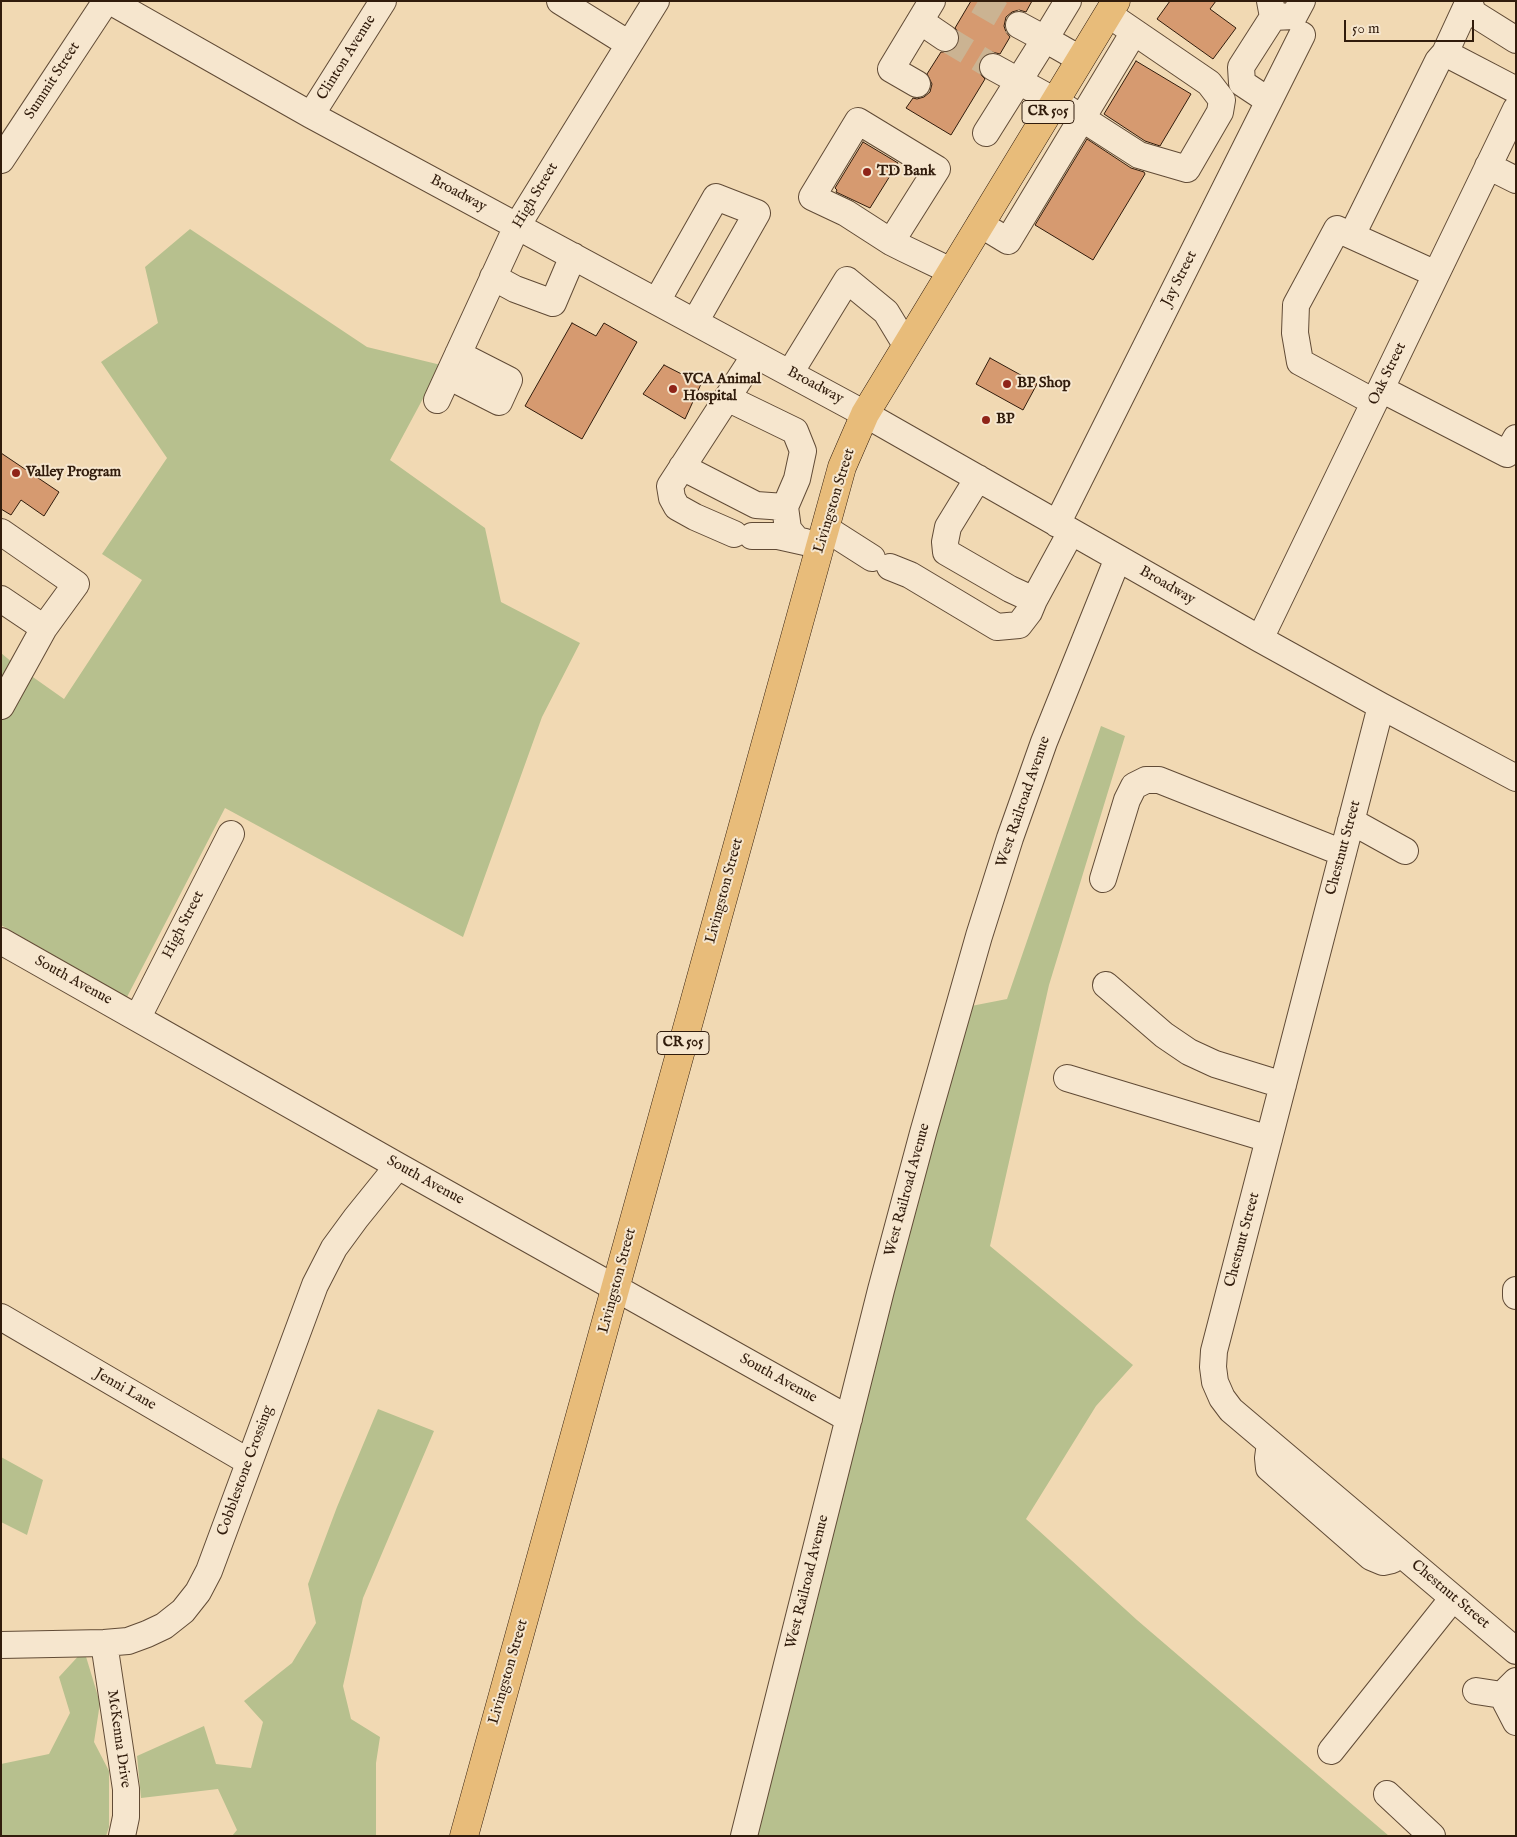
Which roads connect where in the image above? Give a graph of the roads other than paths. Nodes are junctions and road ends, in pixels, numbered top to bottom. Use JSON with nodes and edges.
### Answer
{"nodes":[{"id":1,"x":106,"y":1,"type":"edge"},
{"id":2,"x":110,"y":1,"type":"edge"},
{"id":3,"x":383,"y":1,"type":"edge"},
{"id":4,"x":560,"y":1,"type":"edge"},
{"id":5,"x":656,"y":1,"type":"edge"},
{"id":6,"x":1068,"y":1,"type":"edge"},
{"id":7,"x":1302,"y":1,"type":"edge"},
{"id":8,"x":1469,"y":1,"type":"edge"},
{"id":9,"x":1112,"y":7,"type":"edge"},
{"id":10,"x":1272,"y":9,"type":"edge"},
{"id":11,"x":926,"y":11,"type":"edge"},
{"id":12,"x":1019,"y":25,"type":"tunnel mouth"},
{"id":13,"x":1134,"y":32,"type":"junction"},
{"id":14,"x":1302,"y":35,"type":"dead end"},
{"id":15,"x":945,"y":38,"type":"tunnel mouth"},
{"id":16,"x":1045,"y":39,"type":"junction"},
{"id":17,"x":1516,"y":40,"type":"edge"},
{"id":18,"x":629,"y":44,"type":"junction"},
{"id":19,"x":1445,"y":53,"type":"junction"},
{"id":20,"x":1080,"y":59,"type":"junction"},
{"id":21,"x":993,"y":67,"type":"tunnel mouth"},
{"id":22,"x":1019,"y":82,"type":"junction"},
{"id":23,"x":917,"y":84,"type":"dead end"},
{"id":24,"x":1516,"y":90,"type":"edge"},
{"id":25,"x":1270,"y":100,"type":"junction"},
{"id":26,"x":1055,"y":101,"type":"junction"},
{"id":27,"x":311,"y":115,"type":"junction"},
{"id":28,"x":1081,"y":118,"type":"junction"},
{"id":29,"x":1512,"y":125,"type":"edge"},
{"id":30,"x":986,"y":133,"type":"dead end"},
{"id":31,"x":1,"y":160,"type":"edge"},
{"id":32,"x":1488,"y":166,"type":"junction"},
{"id":33,"x":1516,"y":180,"type":"edge"},
{"id":34,"x":980,"y":224,"type":"junction"},
{"id":35,"x":517,"y":226,"type":"junction"},
{"id":36,"x":1352,"y":235,"type":"junction"},
{"id":37,"x":891,"y":242,"type":"junction"},
{"id":38,"x":573,"y":256,"type":"junction"},
{"id":39,"x":951,"y":271,"type":"junction"},
{"id":40,"x":1436,"y":274,"type":"junction"},
{"id":41,"x":493,"y":277,"type":"junction"},
{"id":42,"x":657,"y":301,"type":"junction"},
{"id":43,"x":695,"y":322,"type":"junction"},
{"id":44,"x":906,"y":345,"type":"junction"},
{"id":45,"x":755,"y":355,"type":"junction"},
{"id":46,"x":790,"y":373,"type":"junction"},
{"id":47,"x":1378,"y":395,"type":"junction"},
{"id":48,"x":727,"y":398,"type":"junction"},
{"id":49,"x":437,"y":400,"type":"dead end"},
{"id":50,"x":865,"y":414,"type":"junction"},
{"id":51,"x":1516,"y":438,"type":"edge"},
{"id":52,"x":682,"y":467,"type":"junction"},
{"id":53,"x":978,"y":478,"type":"junction"},
{"id":54,"x":776,"y":507,"type":"junction"},
{"id":55,"x":1064,"y":528,"type":"junction"},
{"id":56,"x":1,"y":532,"type":"edge"},
{"id":57,"x":805,"y":538,"type":"junction"},
{"id":58,"x":1118,"y":558,"type":"junction"},
{"id":59,"x":1,"y":599,"type":"edge"},
{"id":60,"x":1034,"y":600,"type":"junction"},
{"id":61,"x":44,"y":628,"type":"junction"},
{"id":62,"x":1260,"y":639,"type":"junction"},
{"id":63,"x":1,"y":706,"type":"edge"},
{"id":64,"x":1381,"y":706,"type":"junction"},
{"id":65,"x":1516,"y":778,"type":"edge"},
{"id":66,"x":1351,"y":821,"type":"junction"},
{"id":67,"x":231,"y":834,"type":"dead end"},
{"id":68,"x":1405,"y":851,"type":"dead end"},
{"id":69,"x":1343,"y":853,"type":"junction"},
{"id":70,"x":1103,"y":879,"type":"dead end"},
{"id":71,"x":1,"y":941,"type":"edge"},
{"id":72,"x":1106,"y":985,"type":"dead end"},
{"id":73,"x":138,"y":1017,"type":"junction"},
{"id":74,"x":1067,"y":1078,"type":"dead end"},
{"id":75,"x":1283,"y":1086,"type":"junction"},
{"id":76,"x":1269,"y":1140,"type":"junction"},
{"id":77,"x":398,"y":1166,"type":"junction"},
{"id":78,"x":616,"y":1288,"type":"junction"},
{"id":79,"x":1516,"y":1290,"type":"edge"},
{"id":80,"x":1516,"y":1296,"type":"edge"},
{"id":81,"x":1,"y":1317,"type":"edge"},
{"id":82,"x":849,"y":1419,"type":"junction"},
{"id":83,"x":249,"y":1462,"type":"junction"},
{"id":84,"x":1453,"y":1598,"type":"junction"},
{"id":85,"x":104,"y":1643,"type":"junction"},
{"id":86,"x":1,"y":1645,"type":"edge"},
{"id":87,"x":1516,"y":1651,"type":"edge"},
{"id":88,"x":1509,"y":1688,"type":"edge"},
{"id":89,"x":1476,"y":1691,"type":"dead end"},
{"id":90,"x":1516,"y":1722,"type":"edge"},
{"id":91,"x":1331,"y":1751,"type":"dead end"},
{"id":92,"x":1387,"y":1794,"type":"dead end"},
{"id":93,"x":122,"y":1836,"type":"edge"},
{"id":94,"x":464,"y":1836,"type":"edge"},
{"id":95,"x":744,"y":1836,"type":"edge"},
{"id":96,"x":1432,"y":1836,"type":"edge"}],
"edges":[{"from":1,"to":31,"type":"street","name":"Summit Street"},
{"from":2,"to":27,"type":"street","name":"Broadway"},
{"from":3,"to":27,"type":"street","name":"Clinton Avenue"},
{"from":4,"to":18,"type":"street"},
{"from":5,"to":18,"type":"street","name":"High Street"},
{"from":6,"to":16,"type":"street"},
{"from":7,"to":10,"type":"street"},
{"from":8,"to":17,"type":"street"},
{"from":8,"to":19,"type":"street"},
{"from":9,"to":13,"type":"street"},
{"from":9,"to":20,"type":"main road","name":"Livingston Street","number":"CR 505"},
{"from":10,"to":25,"type":"street"},
{"from":11,"to":15,"type":"street"},
{"from":11,"to":23,"type":"street"},
{"from":12,"to":16,"type":"street"},
{"from":13,"to":28,"type":"street"},
{"from":13,"to":28,"type":"street"},
{"from":14,"to":25,"type":"street","name":"Jay Street"},
{"from":16,"to":20,"type":"street"},
{"from":16,"to":22,"type":"street"},
{"from":18,"to":35,"type":"street","name":"High Street"},
{"from":19,"to":24,"type":"street"},
{"from":19,"to":36,"type":"street"},
{"from":20,"to":26,"type":"main road","name":"Livingston Street","number":"CR 505"},
{"from":21,"to":22,"type":"street"},
{"from":22,"to":26,"type":"street"},
{"from":22,"to":30,"type":"street"},
{"from":25,"to":55,"type":"street","name":"Jay Street"},
{"from":26,"to":28,"type":"street"},
{"from":26,"to":34,"type":"main road","name":"Livingston Street","number":"CR 505"},
{"from":27,"to":35,"type":"street","name":"Broadway"},
{"from":28,"to":34,"type":"street"},
{"from":29,"to":32,"type":"street","name":"Oak Street"},
{"from":32,"to":33,"type":"street"},
{"from":32,"to":40,"type":"street","name":"Oak Street"},
{"from":34,"to":39,"type":"main road","name":"Livingston Street","number":"CR 505"},
{"from":35,"to":38,"type":"street","name":"Broadway"},
{"from":35,"to":41,"type":"street","name":"High Street"},
{"from":36,"to":40,"type":"street"},
{"from":36,"to":47,"type":"street"},
{"from":37,"to":37,"type":"street"},
{"from":37,"to":39,"type":"street"},
{"from":38,"to":41,"type":"street"},
{"from":38,"to":42,"type":"street","name":"Broadway"},
{"from":39,"to":44,"type":"main road","name":"Livingston Street","number":"CR 505"},
{"from":40,"to":47,"type":"street","name":"Oak Street"},
{"from":41,"to":49,"type":"street","name":"High Street"},
{"from":42,"to":43,"type":"street","name":"Broadway"},
{"from":42,"to":43,"type":"street"},
{"from":43,"to":45,"type":"street","name":"Broadway"},
{"from":44,"to":46,"type":"street"},
{"from":44,"to":50,"type":"main road","name":"Livingston Street","number":"CR 505"},
{"from":45,"to":46,"type":"street","name":"Broadway"},
{"from":45,"to":48,"type":"street"},
{"from":46,"to":50,"type":"street","name":"Broadway"},
{"from":47,"to":51,"type":"street"},
{"from":47,"to":62,"type":"street","name":"Oak Street"},
{"from":48,"to":52,"type":"street"},
{"from":48,"to":54,"type":"street"},
{"from":50,"to":53,"type":"street","name":"Broadway"},
{"from":50,"to":57,"type":"main road","name":"Livingston Street","number":"CR 505"},
{"from":52,"to":54,"type":"street"},
{"from":52,"to":57,"type":"street"},
{"from":53,"to":55,"type":"street","name":"Broadway"},
{"from":53,"to":60,"type":"street"},
{"from":54,"to":57,"type":"street"},
{"from":55,"to":58,"type":"street","name":"Broadway"},
{"from":55,"to":60,"type":"street","name":"Jay Street"},
{"from":56,"to":61,"type":"street"},
{"from":57,"to":60,"type":"street","name":"Jay Street"},
{"from":57,"to":78,"type":"main road","name":"Livingston Street","number":"CR 505"},
{"from":58,"to":62,"type":"street","name":"Broadway"},
{"from":58,"to":82,"type":"street","name":"West Railroad Avenue"},
{"from":59,"to":61,"type":"street"},
{"from":61,"to":63,"type":"street"},
{"from":62,"to":64,"type":"street","name":"Broadway"},
{"from":64,"to":65,"type":"street","name":"Broadway"},
{"from":64,"to":66,"type":"street","name":"Chestnut Street"},
{"from":66,"to":68,"type":"street"},
{"from":66,"to":69,"type":"street","name":"Chestnut Street"},
{"from":67,"to":73,"type":"street","name":"High Street"},
{"from":69,"to":70,"type":"street"},
{"from":69,"to":75,"type":"street","name":"Chestnut Street"},
{"from":71,"to":73,"type":"street","name":"South Avenue"},
{"from":72,"to":75,"type":"street"},
{"from":73,"to":77,"type":"street","name":"South Avenue"},
{"from":74,"to":76,"type":"street"},
{"from":75,"to":76,"type":"street","name":"Chestnut Street"},
{"from":76,"to":84,"type":"street","name":"Chestnut Street"},
{"from":77,"to":78,"type":"street","name":"South Avenue"},
{"from":77,"to":83,"type":"street","name":"Cobblestone Crossing"},
{"from":78,"to":82,"type":"street","name":"South Avenue"},
{"from":78,"to":94,"type":"main road","name":"Livingston Street","number":"CR 505"},
{"from":79,"to":80,"type":"street"},
{"from":81,"to":83,"type":"street","name":"Jenni Lane"},
{"from":82,"to":95,"type":"street","name":"West Railroad Avenue"},
{"from":83,"to":85,"type":"street","name":"Cobblestone Crossing"},
{"from":84,"to":87,"type":"street","name":"Chestnut Street"},
{"from":84,"to":91,"type":"street"},
{"from":85,"to":86,"type":"street","name":"Cobblestone Crossing"},
{"from":85,"to":93,"type":"street","name":"McKenna Drive"},
{"from":88,"to":89,"type":"street"},
{"from":88,"to":90,"type":"street"},
{"from":92,"to":96,"type":"street"}]}
